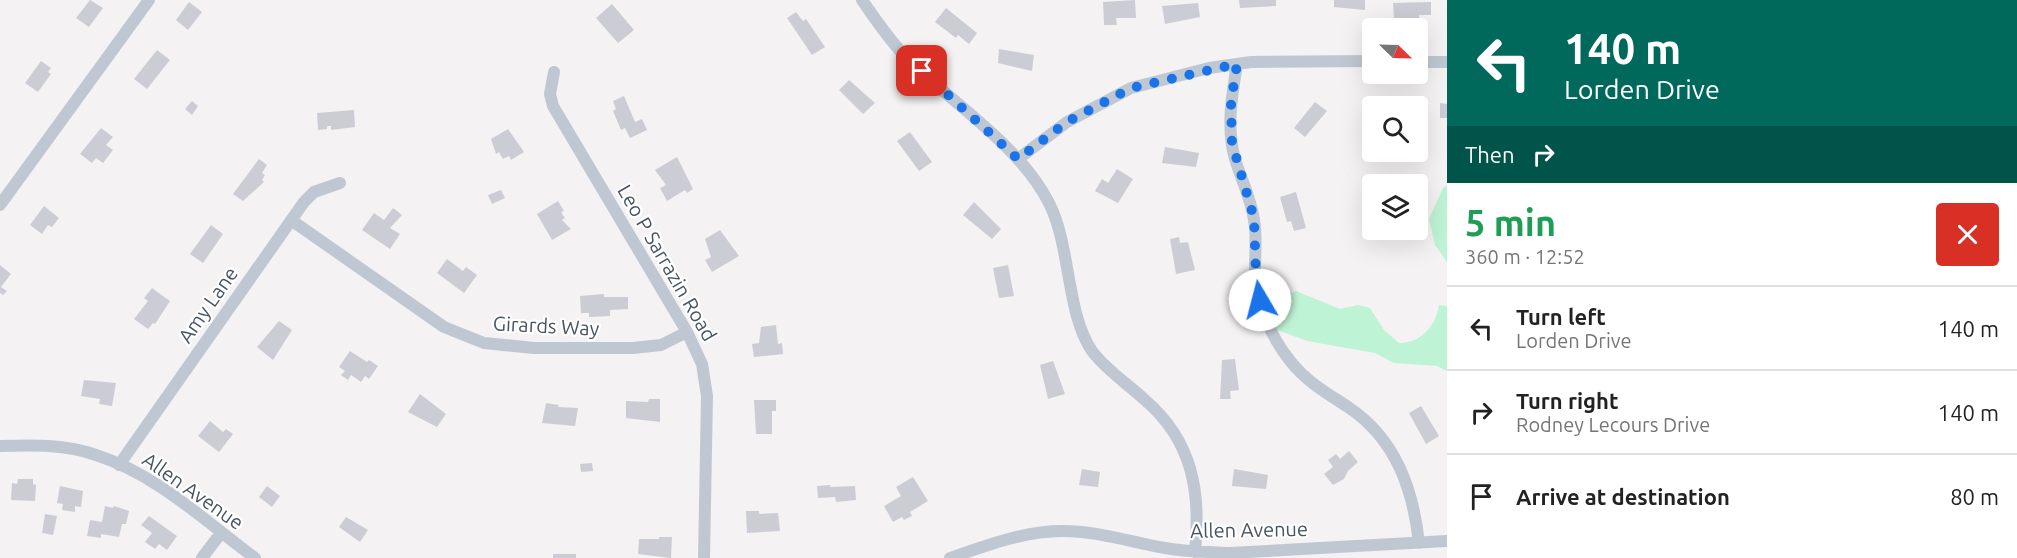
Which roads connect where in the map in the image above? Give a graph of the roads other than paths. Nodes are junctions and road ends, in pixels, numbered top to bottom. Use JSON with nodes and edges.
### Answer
{"nodes":[{"id":1,"x":149,"y":0,"type":"edge"},
{"id":2,"x":862,"y":0,"type":"edge"},
{"id":3,"x":1362,"y":61,"type":"edge"},
{"id":4,"x":1428,"y":62,"type":"edge"},
{"id":5,"x":1447,"y":62,"type":"edge"},
{"id":6,"x":1237,"y":64,"type":"junction"},
{"id":7,"x":554,"y":72,"type":"dead end"},
{"id":8,"x":1018,"y":159,"type":"junction"},
{"id":9,"x":340,"y":183,"type":"dead end"},
{"id":10,"x":0,"y":205,"type":"edge"},
{"id":11,"x":291,"y":220,"type":"junction"},
{"id":12,"x":687,"y":332,"type":"junction"},
{"id":13,"x":0,"y":446,"type":"edge"},
{"id":14,"x":119,"y":465,"type":"junction"},
{"id":15,"x":221,"y":533,"type":"junction"},
{"id":16,"x":1447,"y":541,"type":"edge"},
{"id":17,"x":1419,"y":543,"type":"junction"},
{"id":18,"x":1195,"y":552,"type":"junction"},
{"id":19,"x":202,"y":558,"type":"edge"},
{"id":20,"x":255,"y":558,"type":"edge"},
{"id":21,"x":704,"y":558,"type":"edge"},
{"id":22,"x":950,"y":558,"type":"edge"}],
"edges":[{"from":1,"to":10,"type":"street"},
{"from":2,"to":8,"type":"street"},
{"from":3,"to":6,"type":"street"},
{"from":4,"to":5,"type":"street"},
{"from":6,"to":8,"type":"street"},
{"from":6,"to":17,"type":"street"},
{"from":7,"to":12,"type":"street","name":"Leo P Sarrazin Road"},
{"from":8,"to":18,"type":"street"},
{"from":9,"to":11,"type":"street","name":"Amy Lane"},
{"from":11,"to":12,"type":"street","name":"Girards Way"},
{"from":11,"to":14,"type":"street","name":"Amy Lane"},
{"from":12,"to":21,"type":"street","name":"Leo P Sarrazin Road"},
{"from":13,"to":14,"type":"street","name":"Allen Avenue"},
{"from":14,"to":15,"type":"street","name":"Allen Avenue"},
{"from":15,"to":19,"type":"street"},
{"from":15,"to":20,"type":"street","name":"Allen Avenue"},
{"from":16,"to":17,"type":"street","name":"Allen Avenue"},
{"from":17,"to":18,"type":"street","name":"Allen Avenue"},
{"from":18,"to":22,"type":"street","name":"Allen Avenue"}]}
